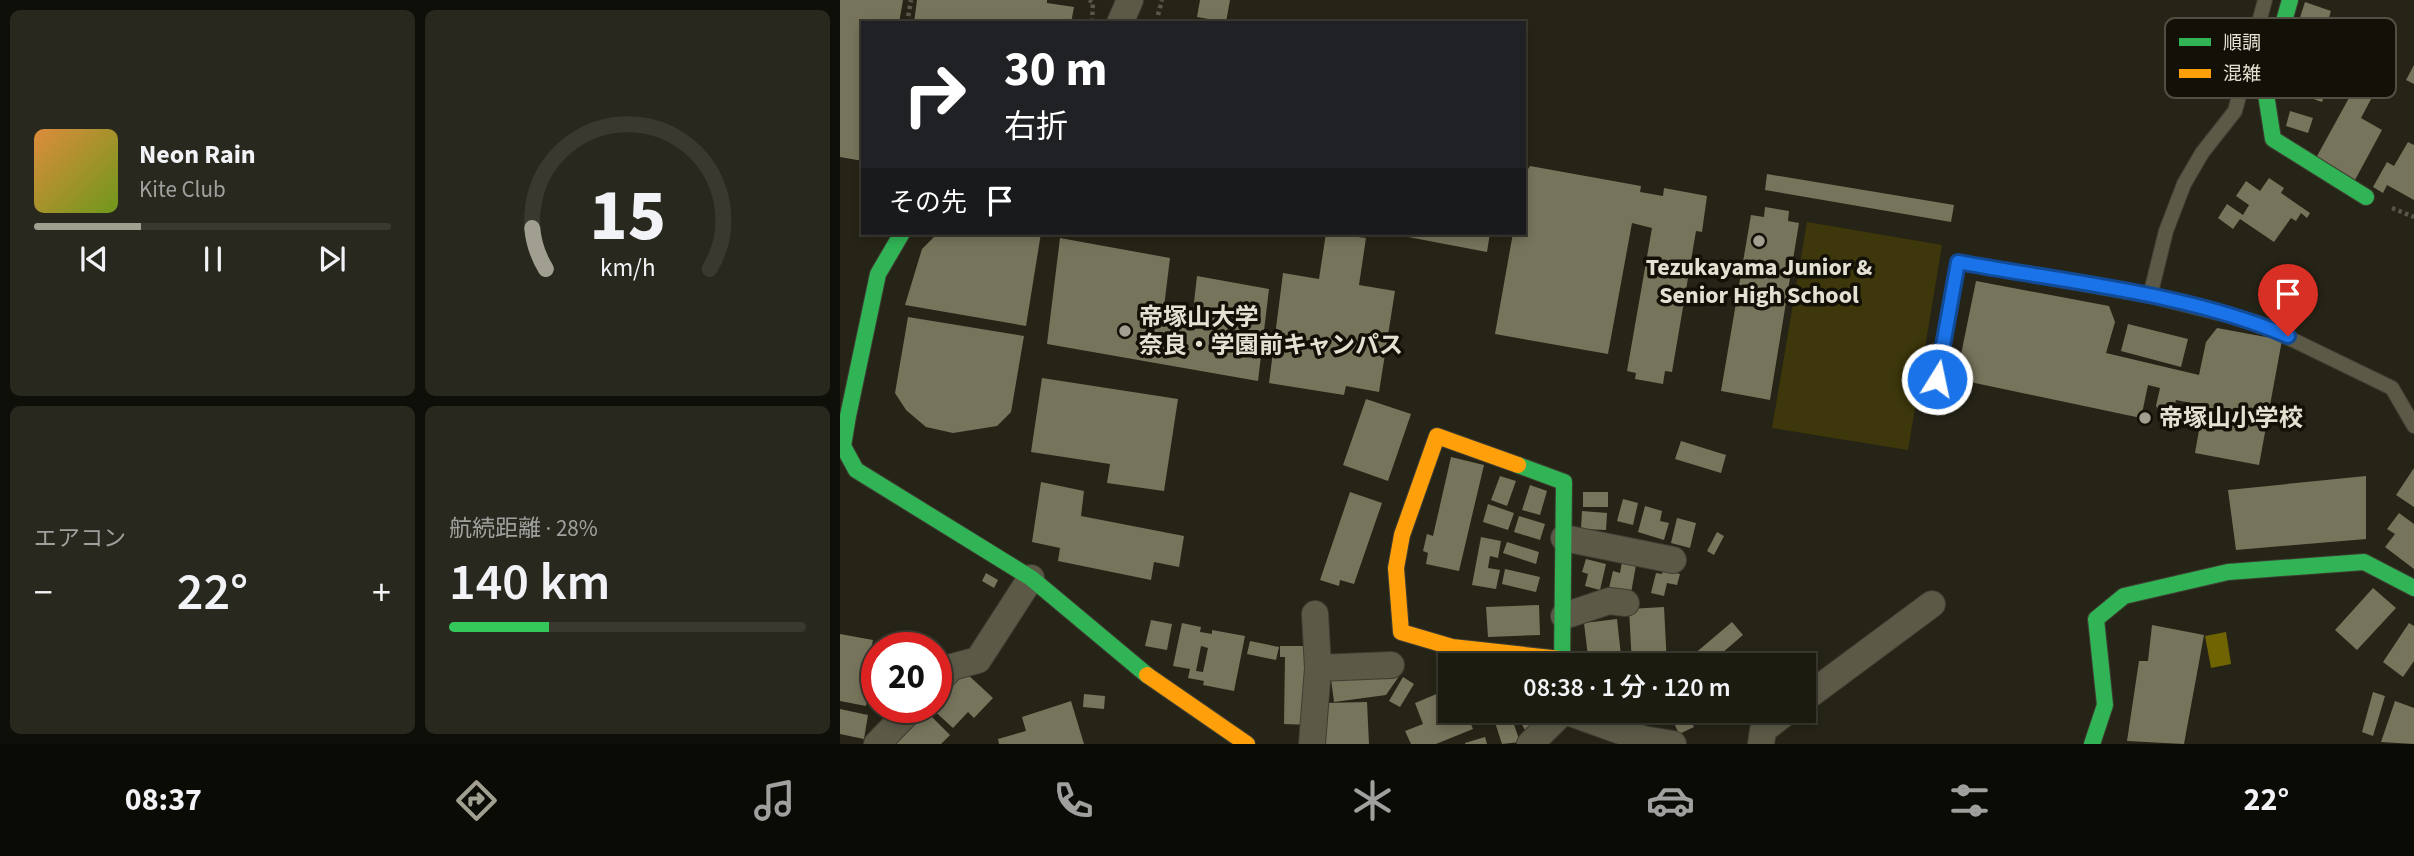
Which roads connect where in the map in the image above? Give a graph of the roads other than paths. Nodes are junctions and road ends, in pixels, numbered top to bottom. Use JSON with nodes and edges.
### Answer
{"nodes":[{"id":1,"x":1130,"y":0,"type":"edge"},
{"id":2,"x":2264,"y":0,"type":"edge"},
{"id":3,"x":2290,"y":0,"type":"edge"},
{"id":4,"x":2259,"y":18,"type":"edge"},
{"id":5,"x":2285,"y":18,"type":"edge"},
{"id":6,"x":1121,"y":21,"type":"edge"},
{"id":7,"x":2238,"y":98,"type":"edge"},
{"id":8,"x":2267,"y":98,"type":"edge"},
{"id":9,"x":2366,"y":197,"type":"dead end"},
{"id":10,"x":901,"y":235,"type":"edge"},
{"id":11,"x":2150,"y":296,"type":"junction"},
{"id":12,"x":1937,"y":379,"type":"dead end"},
{"id":13,"x":2414,"y":426,"type":"edge"},
{"id":14,"x":1564,"y":538,"type":"junction"},
{"id":15,"x":1673,"y":560,"type":"dead end"},
{"id":16,"x":1031,"y":578,"type":"junction"},
{"id":17,"x":2414,"y":588,"type":"edge"},
{"id":18,"x":1626,"y":603,"type":"dead end"},
{"id":19,"x":1931,"y":604,"type":"dead end"},
{"id":20,"x":1315,"y":614,"type":"dead end"},
{"id":21,"x":1564,"y":616,"type":"junction"},
{"id":22,"x":1500,"y":653,"type":"edge"},
{"id":23,"x":1562,"y":653,"type":"edge"},
{"id":24,"x":1391,"y":665,"type":"dead end"},
{"id":25,"x":952,"y":667,"type":"edge"},
{"id":26,"x":1318,"y":668,"type":"junction"},
{"id":27,"x":1816,"y":690,"type":"edge"},
{"id":28,"x":897,"y":723,"type":"edge"},
{"id":29,"x":1552,"y":723,"type":"edge"},
{"id":30,"x":1612,"y":723,"type":"edge"},
{"id":31,"x":1772,"y":723,"type":"edge"},
{"id":32,"x":877,"y":744,"type":"edge"},
{"id":33,"x":1247,"y":744,"type":"edge"},
{"id":34,"x":1312,"y":744,"type":"edge"},
{"id":35,"x":1530,"y":744,"type":"edge"},
{"id":36,"x":1673,"y":744,"type":"edge"},
{"id":37,"x":1761,"y":744,"type":"edge"},
{"id":38,"x":2092,"y":744,"type":"edge"}],
"edges":[{"from":1,"to":6,"type":"street"},
{"from":2,"to":4,"type":"lane"},
{"from":3,"to":5,"type":"street"},
{"from":7,"to":11,"type":"lane"},
{"from":8,"to":9,"type":"street"},
{"from":10,"to":16,"type":"street"},
{"from":11,"to":12,"type":"lane"},
{"from":11,"to":13,"type":"lane"},
{"from":14,"to":15,"type":"street"},
{"from":14,"to":21,"type":"street"},
{"from":14,"to":22,"type":"street"},
{"from":16,"to":25,"type":"street"},
{"from":16,"to":33,"type":"street"},
{"from":17,"to":38,"type":"street"},
{"from":18,"to":21,"type":"street"},
{"from":19,"to":27,"type":"street"},
{"from":20,"to":26,"type":"street"},
{"from":21,"to":23,"type":"street"},
{"from":24,"to":26,"type":"street"},
{"from":26,"to":34,"type":"street"},
{"from":28,"to":32,"type":"street"},
{"from":29,"to":35,"type":"street"},
{"from":30,"to":36,"type":"street"},
{"from":31,"to":37,"type":"street"}]}
